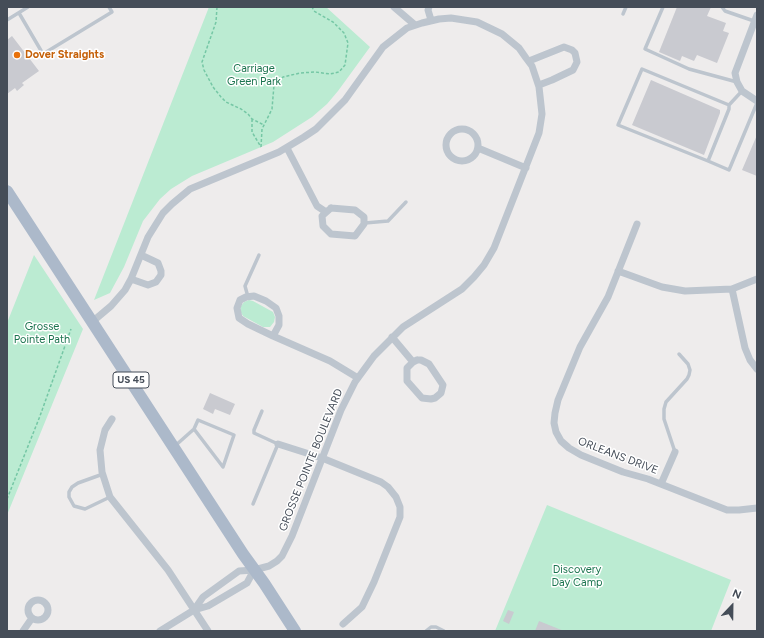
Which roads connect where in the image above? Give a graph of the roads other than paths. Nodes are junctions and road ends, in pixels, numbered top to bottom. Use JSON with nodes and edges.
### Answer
{"nodes":[{"id":1,"x":28,"y":7,"type":"edge"},
{"id":2,"x":109,"y":7,"type":"edge"},
{"id":3,"x":394,"y":7,"type":"edge"},
{"id":4,"x":430,"y":7,"type":"edge"},
{"id":5,"x":626,"y":7,"type":"edge"},
{"id":6,"x":663,"y":7,"type":"edge"},
{"id":7,"x":722,"y":7,"type":"edge"},
{"id":8,"x":19,"y":13,"type":"junction"},
{"id":9,"x":623,"y":14,"type":"dead end"},
{"id":10,"x":756,"y":18,"type":"edge"},
{"id":11,"x":7,"y":20,"type":"edge"},
{"id":12,"x":431,"y":20,"type":"junction"},
{"id":13,"x":415,"y":25,"type":"junction"},
{"id":14,"x":529,"y":62,"type":"junction"},
{"id":15,"x":539,"y":85,"type":"junction"},
{"id":16,"x":739,"y":86,"type":"junction"},
{"id":17,"x":757,"y":102,"type":"edge"},
{"id":18,"x":729,"y":105,"type":"junction"},
{"id":19,"x":287,"y":148,"type":"junction"},
{"id":20,"x":478,"y":148,"type":"junction"},
{"id":21,"x":708,"y":160,"type":"junction"},
{"id":22,"x":526,"y":168,"type":"junction"},
{"id":23,"x":7,"y":191,"type":"edge"},
{"id":24,"x":406,"y":202,"type":"dead end"},
{"id":25,"x":326,"y":212,"type":"junction"},
{"id":26,"x":364,"y":222,"type":"junction"},
{"id":27,"x":637,"y":224,"type":"dead end"},
{"id":28,"x":141,"y":255,"type":"junction"},
{"id":29,"x":259,"y":255,"type":"dead end"},
{"id":30,"x":618,"y":271,"type":"junction"},
{"id":31,"x":131,"y":279,"type":"junction"},
{"id":32,"x":757,"y":279,"type":"edge"},
{"id":33,"x":732,"y":289,"type":"junction"},
{"id":34,"x":248,"y":296,"type":"junction"},
{"id":35,"x":92,"y":322,"type":"junction"},
{"id":36,"x":273,"y":336,"type":"junction"},
{"id":37,"x":392,"y":337,"type":"junction"},
{"id":38,"x":679,"y":354,"type":"dead end"},
{"id":39,"x":413,"y":362,"type":"junction"},
{"id":40,"x":757,"y":369,"type":"edge"},
{"id":41,"x":358,"y":378,"type":"junction"},
{"id":42,"x":262,"y":411,"type":"dead end"},
{"id":43,"x":112,"y":419,"type":"dead end"},
{"id":44,"x":194,"y":429,"type":"junction"},
{"id":45,"x":278,"y":444,"type":"junction"},
{"id":46,"x":173,"y":447,"type":"junction"},
{"id":47,"x":674,"y":452,"type":"joint"},
{"id":48,"x":322,"y":458,"type":"junction"},
{"id":49,"x":103,"y":474,"type":"junction"},
{"id":50,"x":661,"y":484,"type":"junction"},
{"id":51,"x":110,"y":497,"type":"junction"},
{"id":52,"x":253,"y":504,"type":"dead end"},
{"id":53,"x":757,"y":508,"type":"edge"},
{"id":54,"x":254,"y":570,"type":"junction"},
{"id":55,"x":194,"y":610,"type":"junction"},
{"id":56,"x":32,"y":618,"type":"dead end"},
{"id":57,"x":343,"y":624,"type":"dead end"},
{"id":58,"x":23,"y":631,"type":"edge"},
{"id":59,"x":160,"y":631,"type":"edge"},
{"id":60,"x":208,"y":631,"type":"edge"},
{"id":61,"x":294,"y":631,"type":"edge"},
{"id":62,"x":426,"y":631,"type":"edge"},
{"id":63,"x":444,"y":631,"type":"edge"}],
"edges":[{"from":1,"to":8,"type":"lane"},
{"from":2,"to":8,"type":"lane"},
{"from":3,"to":13,"type":"street"},
{"from":4,"to":12,"type":"street"},
{"from":5,"to":9,"type":"lane"},
{"from":6,"to":16,"type":"lane"},
{"from":7,"to":10,"type":"lane"},
{"from":8,"to":11,"type":"lane"},
{"from":10,"to":16,"type":"street"},
{"from":12,"to":13,"type":"street","name":"GROSSE POINTE BOULEVARD"},
{"from":12,"to":14,"type":"street","name":"GROSSE POINTE BOULEVARD"},
{"from":13,"to":19,"type":"street","name":"GROSSE POINTE BOULEVARD"},
{"from":14,"to":15,"type":"street","name":"GROSSE POINTE BOULEVARD"},
{"from":14,"to":15,"type":"street"},
{"from":15,"to":22,"type":"street","name":"GROSSE POINTE BOULEVARD"},
{"from":16,"to":17,"type":"street"},
{"from":16,"to":18,"type":"lane"},
{"from":17,"to":21,"type":"lane"},
{"from":18,"to":21,"type":"lane"},
{"from":18,"to":21,"type":"lane"},
{"from":19,"to":25,"type":"street"},
{"from":19,"to":28,"type":"street","name":"GROSSE POINTE BOULEVARD"},
{"from":20,"to":20,"type":"street"},
{"from":20,"to":22,"type":"street"},
{"from":22,"to":37,"type":"street","name":"GROSSE POINTE BOULEVARD"},
{"from":23,"to":35,"type":"main road","number":"US 45"},
{"from":24,"to":26,"type":"lane"},
{"from":25,"to":26,"type":"street"},
{"from":25,"to":26,"type":"street"},
{"from":27,"to":30,"type":"street","name":"ORLEANS DRIVE"},
{"from":28,"to":31,"type":"street","name":"GROSSE POINTE BOULEVARD"},
{"from":28,"to":31,"type":"street"},
{"from":29,"to":34,"type":"lane"},
{"from":30,"to":33,"type":"street"},
{"from":30,"to":50,"type":"street","name":"ORLEANS DRIVE"},
{"from":31,"to":35,"type":"street","name":"GROSSE POINTE BOULEVARD"},
{"from":32,"to":33,"type":"street"},
{"from":33,"to":40,"type":"street"},
{"from":34,"to":36,"type":"street"},
{"from":34,"to":36,"type":"street"},
{"from":35,"to":46,"type":"main road","number":"US 45"},
{"from":36,"to":41,"type":"street"},
{"from":37,"to":39,"type":"street"},
{"from":37,"to":41,"type":"street","name":"GROSSE POINTE BOULEVARD"},
{"from":38,"to":47,"type":"lane"},
{"from":39,"to":39,"type":"street"},
{"from":41,"to":48,"type":"street","name":"GROSSE POINTE BOULEVARD"},
{"from":42,"to":45,"type":"lane"},
{"from":43,"to":49,"type":"street"},
{"from":44,"to":44,"type":"lane"},
{"from":44,"to":46,"type":"lane"},
{"from":45,"to":48,"type":"street"},
{"from":45,"to":52,"type":"lane"},
{"from":46,"to":54,"type":"main road","number":"US 45"},
{"from":47,"to":50,"type":"street"},
{"from":48,"to":54,"type":"street","name":"GROSSE POINTE BOULEVARD"},
{"from":48,"to":57,"type":"street"},
{"from":49,"to":51,"type":"street"},
{"from":49,"to":51,"type":"lane"},
{"from":50,"to":53,"type":"street","name":"ORLEANS DRIVE"},
{"from":51,"to":55,"type":"street"},
{"from":54,"to":55,"type":"street","name":"GROSSE POINTE BOULEVARD"},
{"from":54,"to":55,"type":"street","name":"GROSSE POINTE BOULEVARD"},
{"from":54,"to":61,"type":"main road","number":"US 45"},
{"from":55,"to":59,"type":"street","name":"GROSSE POINTE BOULEVARD"},
{"from":55,"to":60,"type":"street"},
{"from":56,"to":58,"type":"street"},
{"from":62,"to":63,"type":"lane"}]}
